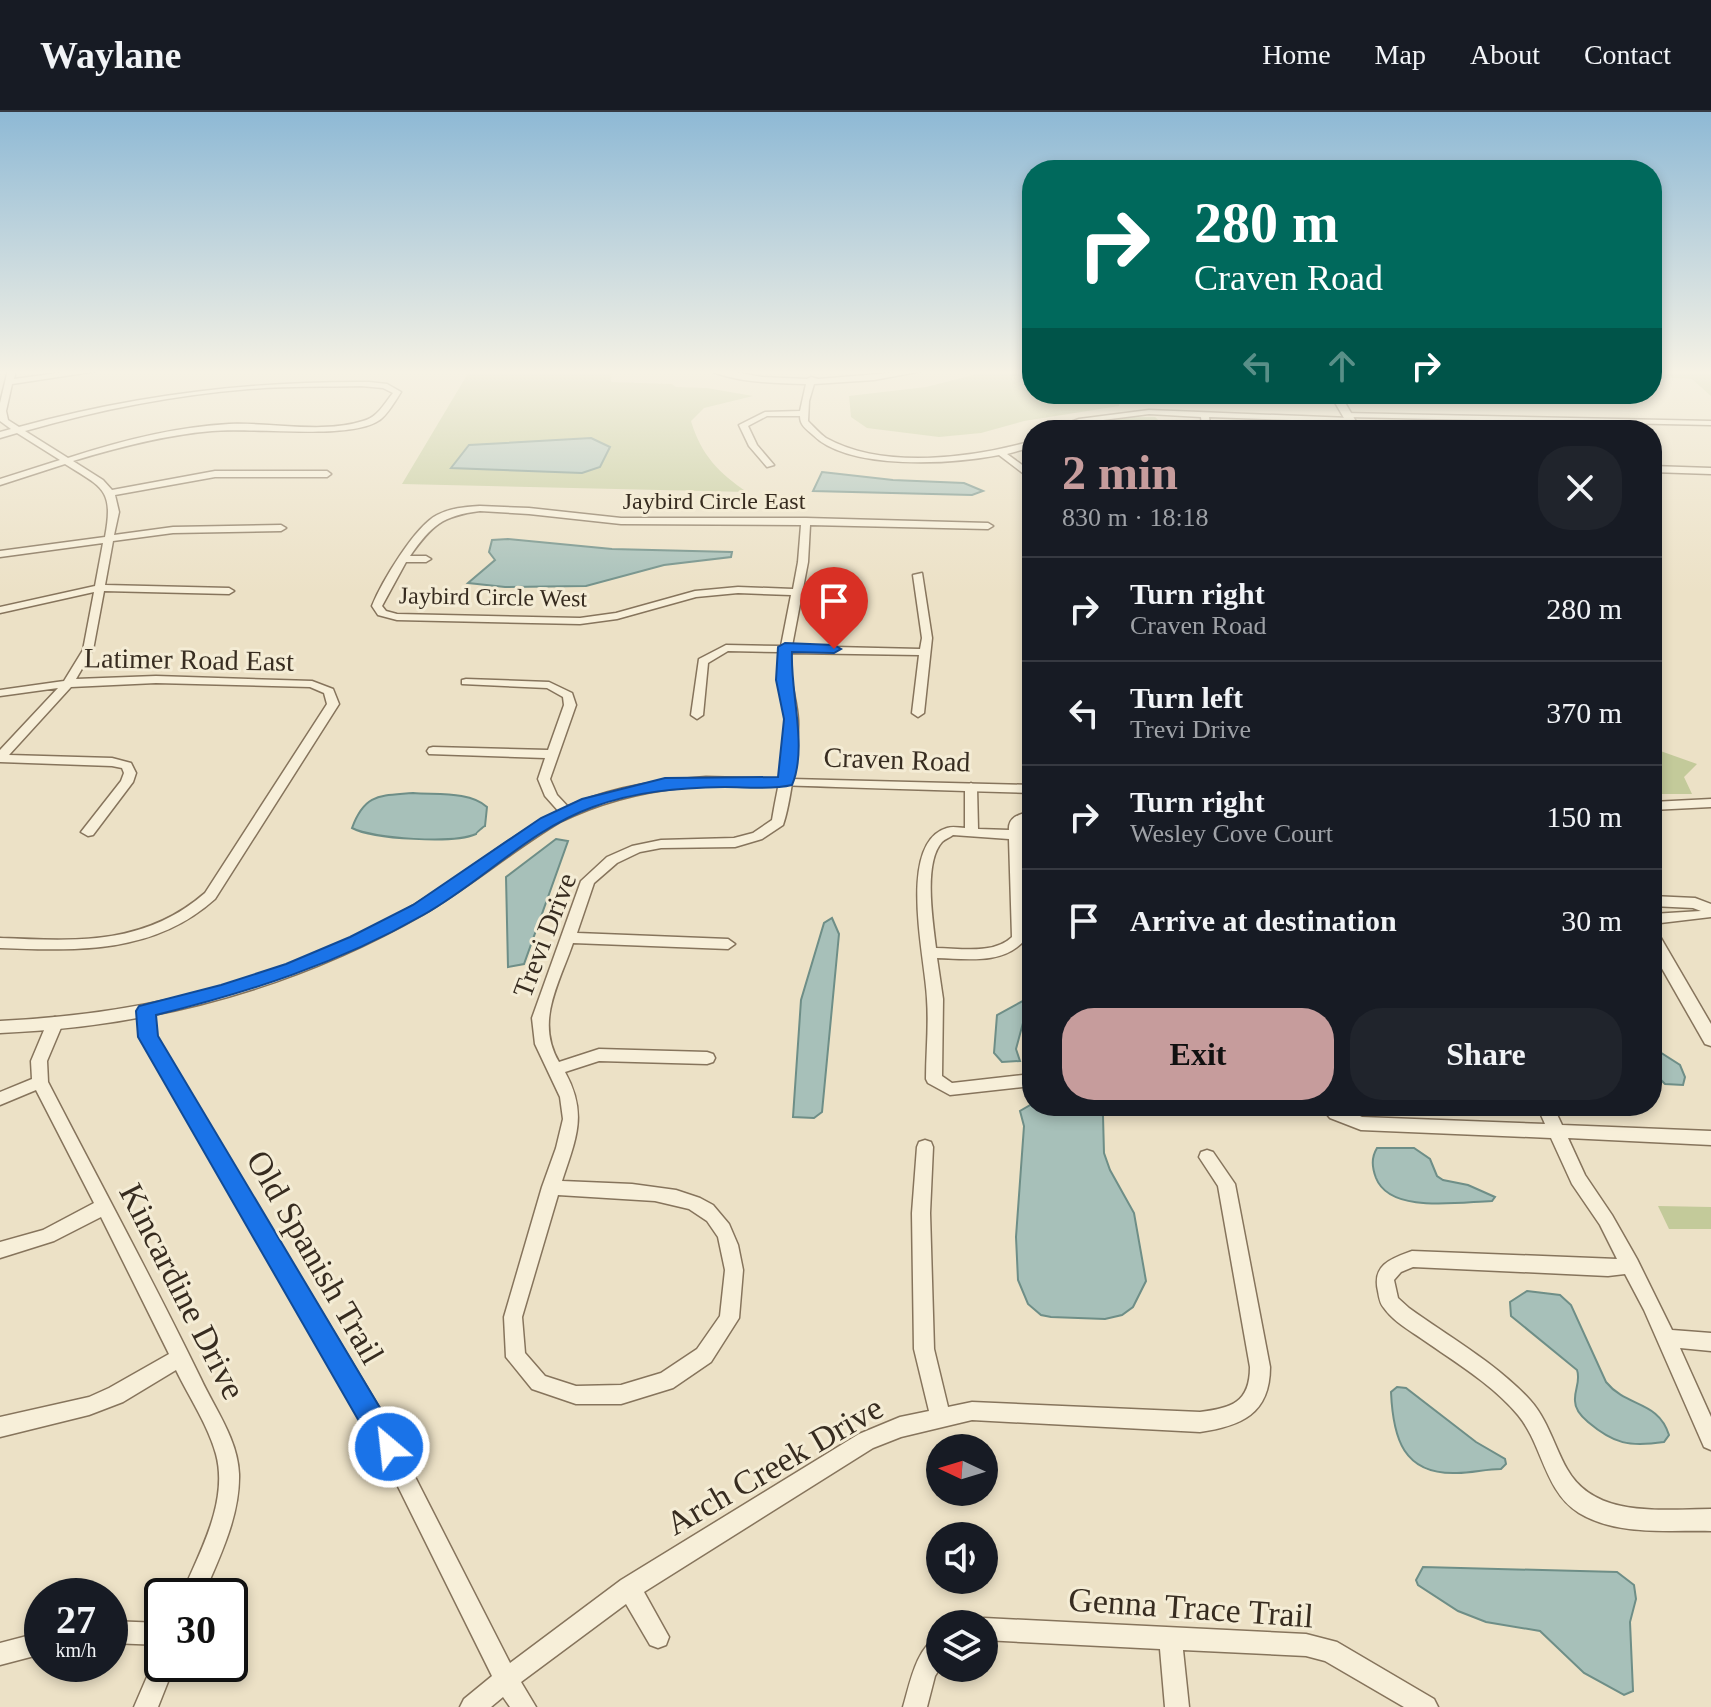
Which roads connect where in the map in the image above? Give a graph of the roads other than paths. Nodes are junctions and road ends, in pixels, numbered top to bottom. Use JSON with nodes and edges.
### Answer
{"nodes":[{"id":1,"x":40,"y":444,"type":"edge"},
{"id":2,"x":124,"y":444,"type":"edge"},
{"id":3,"x":752,"y":444,"type":"edge"},
{"id":4,"x":836,"y":444,"type":"edge"},
{"id":5,"x":1022,"y":447,"type":"edge"},
{"id":6,"x":1002,"y":454,"type":"junction"},
{"id":7,"x":67,"y":461,"type":"junction"},
{"id":8,"x":770,"y":465,"type":"dead end"},
{"id":9,"x":1022,"y":468,"type":"edge"},
{"id":10,"x":1662,"y":469,"type":"edge"},
{"id":11,"x":1711,"y":471,"type":"edge"},
{"id":12,"x":327,"y":474,"type":"dead end"},
{"id":13,"x":0,"y":482,"type":"edge"},
{"id":14,"x":110,"y":493,"type":"junction"},
{"id":15,"x":806,"y":521,"type":"junction"},
{"id":16,"x":988,"y":526,"type":"dead end"},
{"id":17,"x":281,"y":528,"type":"dead end"},
{"id":18,"x":109,"y":539,"type":"junction"},
{"id":19,"x":0,"y":554,"type":"edge"},
{"id":20,"x":406,"y":559,"type":"junction"},
{"id":21,"x":426,"y":559,"type":"dead end"},
{"id":22,"x":918,"y":575,"type":"dead end"},
{"id":23,"x":100,"y":588,"type":"junction"},
{"id":24,"x":229,"y":591,"type":"dead end"},
{"id":25,"x":796,"y":592,"type":"junction"},
{"id":26,"x":0,"y":610,"type":"edge"},
{"id":27,"x":785,"y":647,"type":"junction"},
{"id":28,"x":926,"y":652,"type":"junction"},
{"id":29,"x":70,"y":682,"type":"junction"},
{"id":30,"x":466,"y":682,"type":"dead end"},
{"id":31,"x":0,"y":693,"type":"edge"},
{"id":32,"x":918,"y":713,"type":"dead end"},
{"id":33,"x":697,"y":715,"type":"dead end"},
{"id":34,"x":433,"y":751,"type":"dead end"},
{"id":35,"x":551,"y":754,"type":"junction"},
{"id":36,"x":0,"y":757,"type":"edge"},
{"id":37,"x":786,"y":782,"type":"junction"},
{"id":38,"x":971,"y":787,"type":"junction"},
{"id":39,"x":1022,"y":789,"type":"edge"},
{"id":40,"x":1711,"y":803,"type":"edge"},
{"id":41,"x":1662,"y":805,"type":"edge"},
{"id":42,"x":566,"y":811,"type":"junction"},
{"id":43,"x":1022,"y":818,"type":"edge"},
{"id":44,"x":88,"y":832,"type":"dead end"},
{"id":45,"x":972,"y":832,"type":"junction"},
{"id":46,"x":1015,"y":835,"type":"junction"},
{"id":47,"x":1662,"y":901,"type":"edge"},
{"id":48,"x":1711,"y":910,"type":"edge"},
{"id":49,"x":1662,"y":918,"type":"edge"},
{"id":50,"x":569,"y":938,"type":"junction"},
{"id":51,"x":0,"y":943,"type":"edge"},
{"id":52,"x":728,"y":944,"type":"dead end"},
{"id":53,"x":929,"y":953,"type":"junction"},
{"id":54,"x":1662,"y":954,"type":"edge"},
{"id":55,"x":146,"y":1011,"type":"junction"},
{"id":56,"x":55,"y":1023,"type":"junction"},
{"id":57,"x":0,"y":1027,"type":"edge"},
{"id":58,"x":1711,"y":1039,"type":"edge"},
{"id":59,"x":707,"y":1058,"type":"dead end"},
{"id":60,"x":554,"y":1070,"type":"junction"},
{"id":61,"x":1022,"y":1081,"type":"edge"},
{"id":62,"x":40,"y":1082,"type":"junction"},
{"id":63,"x":0,"y":1099,"type":"edge"},
{"id":64,"x":1344,"y":1116,"type":"edge"},
{"id":65,"x":1549,"y":1116,"type":"edge"},
{"id":66,"x":1556,"y":1131,"type":"junction"},
{"id":67,"x":1711,"y":1138,"type":"edge"},
{"id":68,"x":925,"y":1147,"type":"dead end"},
{"id":69,"x":1207,"y":1157,"type":"dead end"},
{"id":70,"x":551,"y":1187,"type":"junction"},
{"id":71,"x":103,"y":1207,"type":"junction"},
{"id":72,"x":0,"y":1250,"type":"edge"},
{"id":73,"x":1631,"y":1265,"type":"junction"},
{"id":74,"x":1666,"y":1338,"type":"junction"},
{"id":75,"x":1711,"y":1342,"type":"edge"},
{"id":76,"x":181,"y":1357,"type":"junction"},
{"id":77,"x":940,"y":1416,"type":"junction"},
{"id":78,"x":0,"y":1427,"type":"edge"},
{"id":79,"x":1711,"y":1440,"type":"edge"},
{"id":80,"x":1711,"y":1520,"type":"edge"},
{"id":81,"x":199,"y":1578,"type":"edge"},
{"id":82,"x":629,"y":1588,"type":"junction"},
{"id":83,"x":998,"y":1630,"type":"edge"},
{"id":84,"x":658,"y":1637,"type":"dead end"},
{"id":85,"x":1171,"y":1640,"type":"junction"},
{"id":86,"x":24,"y":1648,"type":"edge"},
{"id":87,"x":0,"y":1654,"type":"edge"},
{"id":88,"x":926,"y":1669,"type":"edge"},
{"id":89,"x":506,"y":1680,"type":"junction"},
{"id":90,"x":156,"y":1682,"type":"edge"},
{"id":91,"x":146,"y":1707,"type":"edge"},
{"id":92,"x":472,"y":1707,"type":"edge"},
{"id":93,"x":524,"y":1707,"type":"edge"},
{"id":94,"x":915,"y":1707,"type":"edge"},
{"id":95,"x":1177,"y":1707,"type":"edge"},
{"id":96,"x":1426,"y":1707,"type":"edge"}],
"edges":[{"from":1,"to":7,"type":"street"},
{"from":2,"to":7,"type":"street"},
{"from":3,"to":8,"type":"street"},
{"from":4,"to":6,"type":"street"},
{"from":5,"to":6,"type":"street"},
{"from":6,"to":9,"type":"street"},
{"from":7,"to":13,"type":"street"},
{"from":7,"to":14,"type":"street"},
{"from":10,"to":11,"type":"street"},
{"from":12,"to":14,"type":"street"},
{"from":14,"to":18,"type":"street"},
{"from":15,"to":16,"type":"street","name":"Jaybird Circle East"},
{"from":15,"to":20,"type":"street","name":"Jaybird Circle East"},
{"from":15,"to":25,"type":"street","name":"Trevi Drive"},
{"from":17,"to":18,"type":"street"},
{"from":18,"to":19,"type":"street"},
{"from":18,"to":23,"type":"street"},
{"from":20,"to":21,"type":"street"},
{"from":20,"to":25,"type":"street","name":"Jaybird Circle West"},
{"from":22,"to":28,"type":"street"},
{"from":23,"to":24,"type":"street"},
{"from":23,"to":26,"type":"street"},
{"from":23,"to":29,"type":"street"},
{"from":25,"to":27,"type":"street","name":"Trevi Drive"},
{"from":27,"to":28,"type":"street"},
{"from":27,"to":33,"type":"street"},
{"from":27,"to":37,"type":"street","name":"Trevi Drive"},
{"from":28,"to":32,"type":"street"},
{"from":29,"to":31,"type":"street","name":"Latimer Road East"},
{"from":29,"to":36,"type":"street"},
{"from":29,"to":51,"type":"street","name":"Latimer Road East"},
{"from":30,"to":35,"type":"street"},
{"from":34,"to":35,"type":"street"},
{"from":35,"to":42,"type":"street"},
{"from":36,"to":44,"type":"street"},
{"from":37,"to":38,"type":"street","name":"Craven Road"},
{"from":37,"to":42,"type":"street","name":"Craven Road"},
{"from":37,"to":50,"type":"street","name":"Trevi Drive"},
{"from":38,"to":39,"type":"street","name":"Craven Road"},
{"from":38,"to":45,"type":"street"},
{"from":40,"to":41,"type":"street"},
{"from":42,"to":55,"type":"street","name":"Craven Road"},
{"from":43,"to":46,"type":"street"},
{"from":45,"to":46,"type":"street"},
{"from":45,"to":53,"type":"street"},
{"from":46,"to":53,"type":"street"},
{"from":47,"to":48,"type":"street"},
{"from":48,"to":49,"type":"street"},
{"from":50,"to":52,"type":"street"},
{"from":50,"to":60,"type":"street","name":"Trevi Drive"},
{"from":53,"to":61,"type":"street"},
{"from":54,"to":58,"type":"street"},
{"from":55,"to":56,"type":"street","name":"Craven Road"},
{"from":55,"to":89,"type":"street","name":"Old Spanish Trail"},
{"from":56,"to":57,"type":"street","name":"Craven Road"},
{"from":56,"to":62,"type":"street"},
{"from":59,"to":60,"type":"street"},
{"from":60,"to":70,"type":"street","name":"Trevi Drive"},
{"from":62,"to":63,"type":"street"},
{"from":62,"to":71,"type":"street","name":"Kincardine Drive"},
{"from":64,"to":66,"type":"street"},
{"from":65,"to":66,"type":"street"},
{"from":66,"to":67,"type":"street"},
{"from":66,"to":73,"type":"street"},
{"from":68,"to":77,"type":"street"},
{"from":69,"to":77,"type":"street","name":"Arch Creek Drive"},
{"from":70,"to":70,"type":"street","name":"Trevi Drive"},
{"from":71,"to":72,"type":"street"},
{"from":71,"to":76,"type":"street","name":"Kincardine Drive"},
{"from":73,"to":74,"type":"street"},
{"from":73,"to":80,"type":"street"},
{"from":74,"to":75,"type":"street"},
{"from":74,"to":79,"type":"street"},
{"from":76,"to":78,"type":"street"},
{"from":76,"to":81,"type":"street","name":"Kincardine Drive"},
{"from":77,"to":82,"type":"street","name":"Arch Creek Drive"},
{"from":82,"to":84,"type":"street"},
{"from":82,"to":89,"type":"street","name":"Arch Creek Drive"},
{"from":83,"to":85,"type":"street","name":"Genna Trace Trail"},
{"from":85,"to":95,"type":"street"},
{"from":85,"to":96,"type":"street","name":"Genna Trace Trail"},
{"from":86,"to":87,"type":"street"},
{"from":88,"to":94,"type":"street"},
{"from":89,"to":92,"type":"street","name":"Arch Creek Drive"},
{"from":89,"to":93,"type":"street","name":"Old Spanish Trail"},
{"from":90,"to":91,"type":"street"}]}
